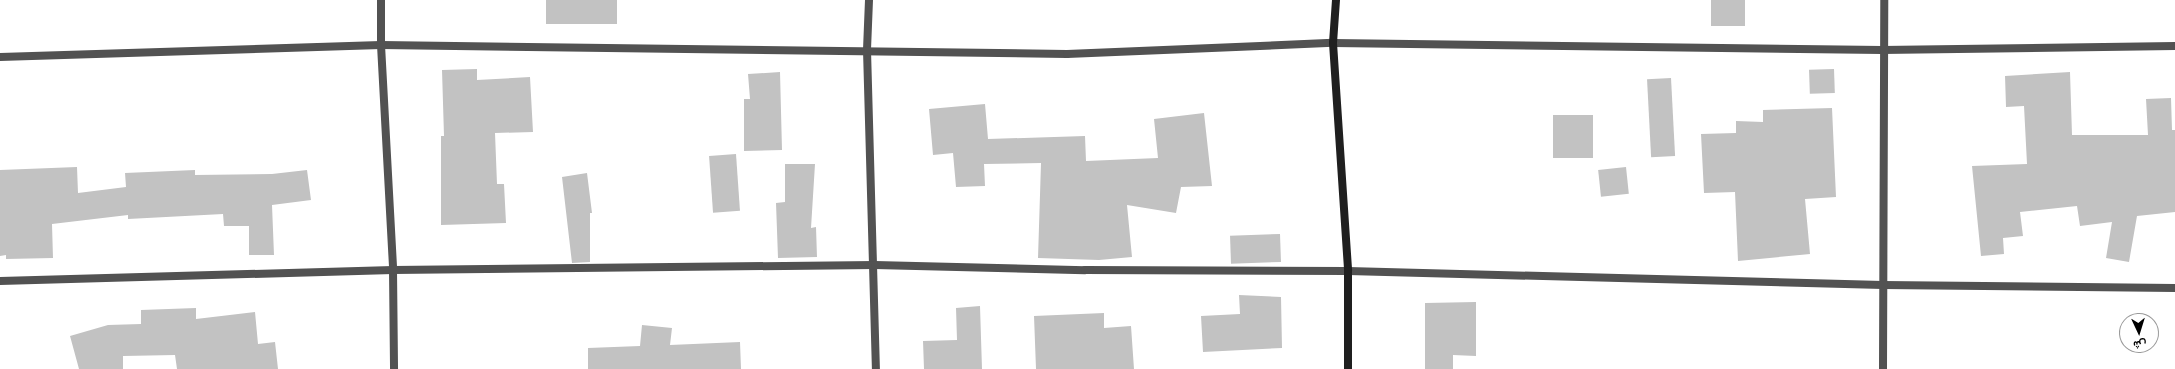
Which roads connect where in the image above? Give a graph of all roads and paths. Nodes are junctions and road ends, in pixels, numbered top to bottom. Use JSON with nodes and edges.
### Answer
{"nodes":[{"id":1,"x":381,"y":0,"type":"edge"},
{"id":2,"x":869,"y":0,"type":"edge"},
{"id":3,"x":1336,"y":0,"type":"edge"},
{"id":4,"x":1884,"y":0,"type":"edge"},
{"id":5,"x":1333,"y":43,"type":"junction"},
{"id":6,"x":381,"y":45,"type":"junction"},
{"id":7,"x":2175,"y":46,"type":"edge"},
{"id":8,"x":867,"y":50,"type":"junction"},
{"id":9,"x":1882,"y":50,"type":"junction"},
{"id":10,"x":0,"y":57,"type":"edge"},
{"id":11,"x":875,"y":265,"type":"junction"},
{"id":12,"x":393,"y":270,"type":"junction"},
{"id":13,"x":1348,"y":271,"type":"junction"},
{"id":14,"x":0,"y":281,"type":"edge"},
{"id":15,"x":1883,"y":285,"type":"junction"},
{"id":16,"x":2175,"y":288,"type":"edge"},
{"id":17,"x":394,"y":369,"type":"edge"},
{"id":18,"x":876,"y":369,"type":"edge"},
{"id":19,"x":1348,"y":369,"type":"edge"},
{"id":20,"x":1883,"y":369,"type":"edge"}],
"edges":[{"from":1,"to":6,"type":"street"},
{"from":2,"to":8,"type":"street"},
{"from":3,"to":5,"type":"street"},
{"from":4,"to":9,"type":"street"},
{"from":5,"to":8,"type":"street"},
{"from":5,"to":9,"type":"street"},
{"from":5,"to":13,"type":"street"},
{"from":6,"to":8,"type":"street"},
{"from":6,"to":10,"type":"street"},
{"from":6,"to":12,"type":"street"},
{"from":7,"to":9,"type":"street"},
{"from":8,"to":11,"type":"street"},
{"from":9,"to":15,"type":"street"},
{"from":11,"to":12,"type":"street"},
{"from":11,"to":13,"type":"street"},
{"from":11,"to":18,"type":"street"},
{"from":12,"to":14,"type":"street"},
{"from":12,"to":17,"type":"street"},
{"from":13,"to":15,"type":"street"},
{"from":13,"to":19,"type":"street"},
{"from":15,"to":16,"type":"street"},
{"from":15,"to":20,"type":"street"}]}
